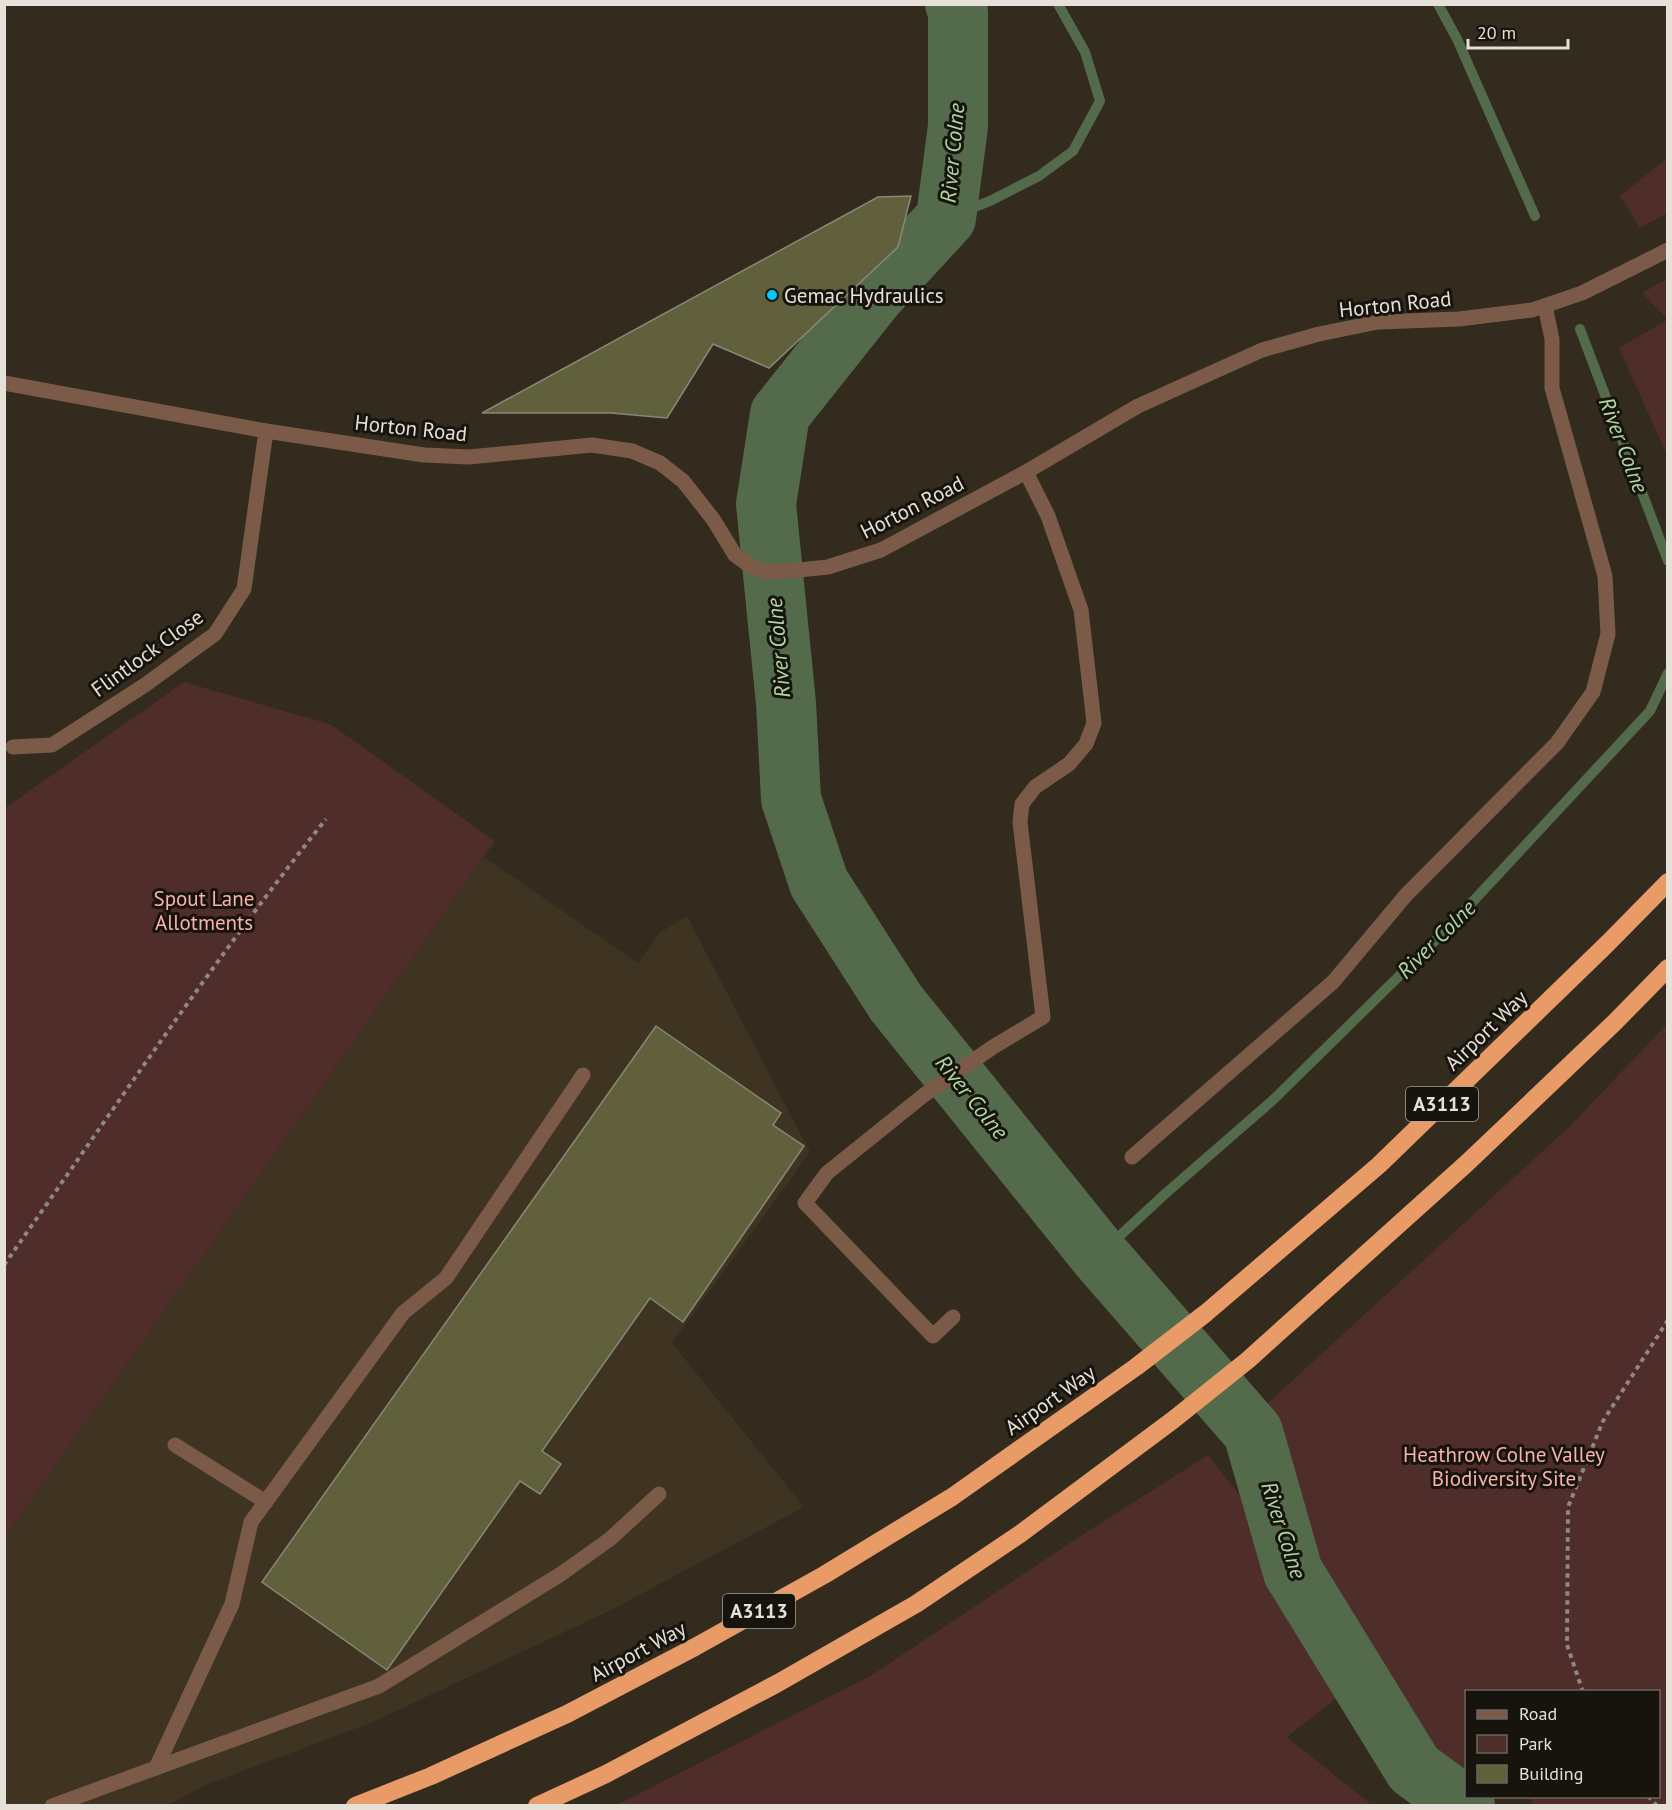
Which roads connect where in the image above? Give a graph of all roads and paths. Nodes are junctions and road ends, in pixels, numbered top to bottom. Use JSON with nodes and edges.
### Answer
{"nodes":[{"id":1,"x":1668,"y":250,"type":"edge"},
{"id":2,"x":1545,"y":306,"type":"junction"},
{"id":3,"x":4,"y":383,"type":"edge"},
{"id":4,"x":266,"y":431,"type":"junction"},
{"id":5,"x":1026,"y":472,"type":"junction"},
{"id":6,"x":13,"y":747,"type":"dead end"},
{"id":7,"x":326,"y":819,"type":"dead end"},
{"id":8,"x":1668,"y":882,"type":"edge"},
{"id":9,"x":1668,"y":968,"type":"edge"},
{"id":10,"x":583,"y":1075,"type":"dead end"},
{"id":11,"x":1132,"y":1158,"type":"dead end"},
{"id":12,"x":4,"y":1265,"type":"edge"},
{"id":13,"x":953,"y":1317,"type":"dead end"},
{"id":14,"x":1668,"y":1320,"type":"edge"},
{"id":15,"x":175,"y":1445,"type":"dead end"},
{"id":16,"x":659,"y":1494,"type":"dead end"},
{"id":17,"x":266,"y":1502,"type":"junction"},
{"id":18,"x":1582,"y":1690,"type":"edge"},
{"id":19,"x":156,"y":1768,"type":"junction"},
{"id":20,"x":52,"y":1806,"type":"edge"},
{"id":21,"x":355,"y":1806,"type":"edge"},
{"id":22,"x":537,"y":1806,"type":"edge"}],
"edges":[{"from":1,"to":2,"type":"street","name":"Horton Road"},
{"from":2,"to":5,"type":"street","name":"Horton Road"},
{"from":2,"to":11,"type":"street"},
{"from":3,"to":4,"type":"street","name":"Horton Road"},
{"from":4,"to":5,"type":"street","name":"Horton Road"},
{"from":4,"to":6,"type":"street","name":"Flintlock Close"},
{"from":5,"to":13,"type":"street"},
{"from":7,"to":12,"type":"path"},
{"from":8,"to":21,"type":"highway","name":"Airport Way","number":"A3113"},
{"from":9,"to":22,"type":"highway","number":"A3113"},
{"from":10,"to":17,"type":"street"},
{"from":14,"to":18,"type":"path"},
{"from":15,"to":17,"type":"street"},
{"from":16,"to":19,"type":"street"},
{"from":17,"to":19,"type":"street"},
{"from":19,"to":20,"type":"street"}]}
